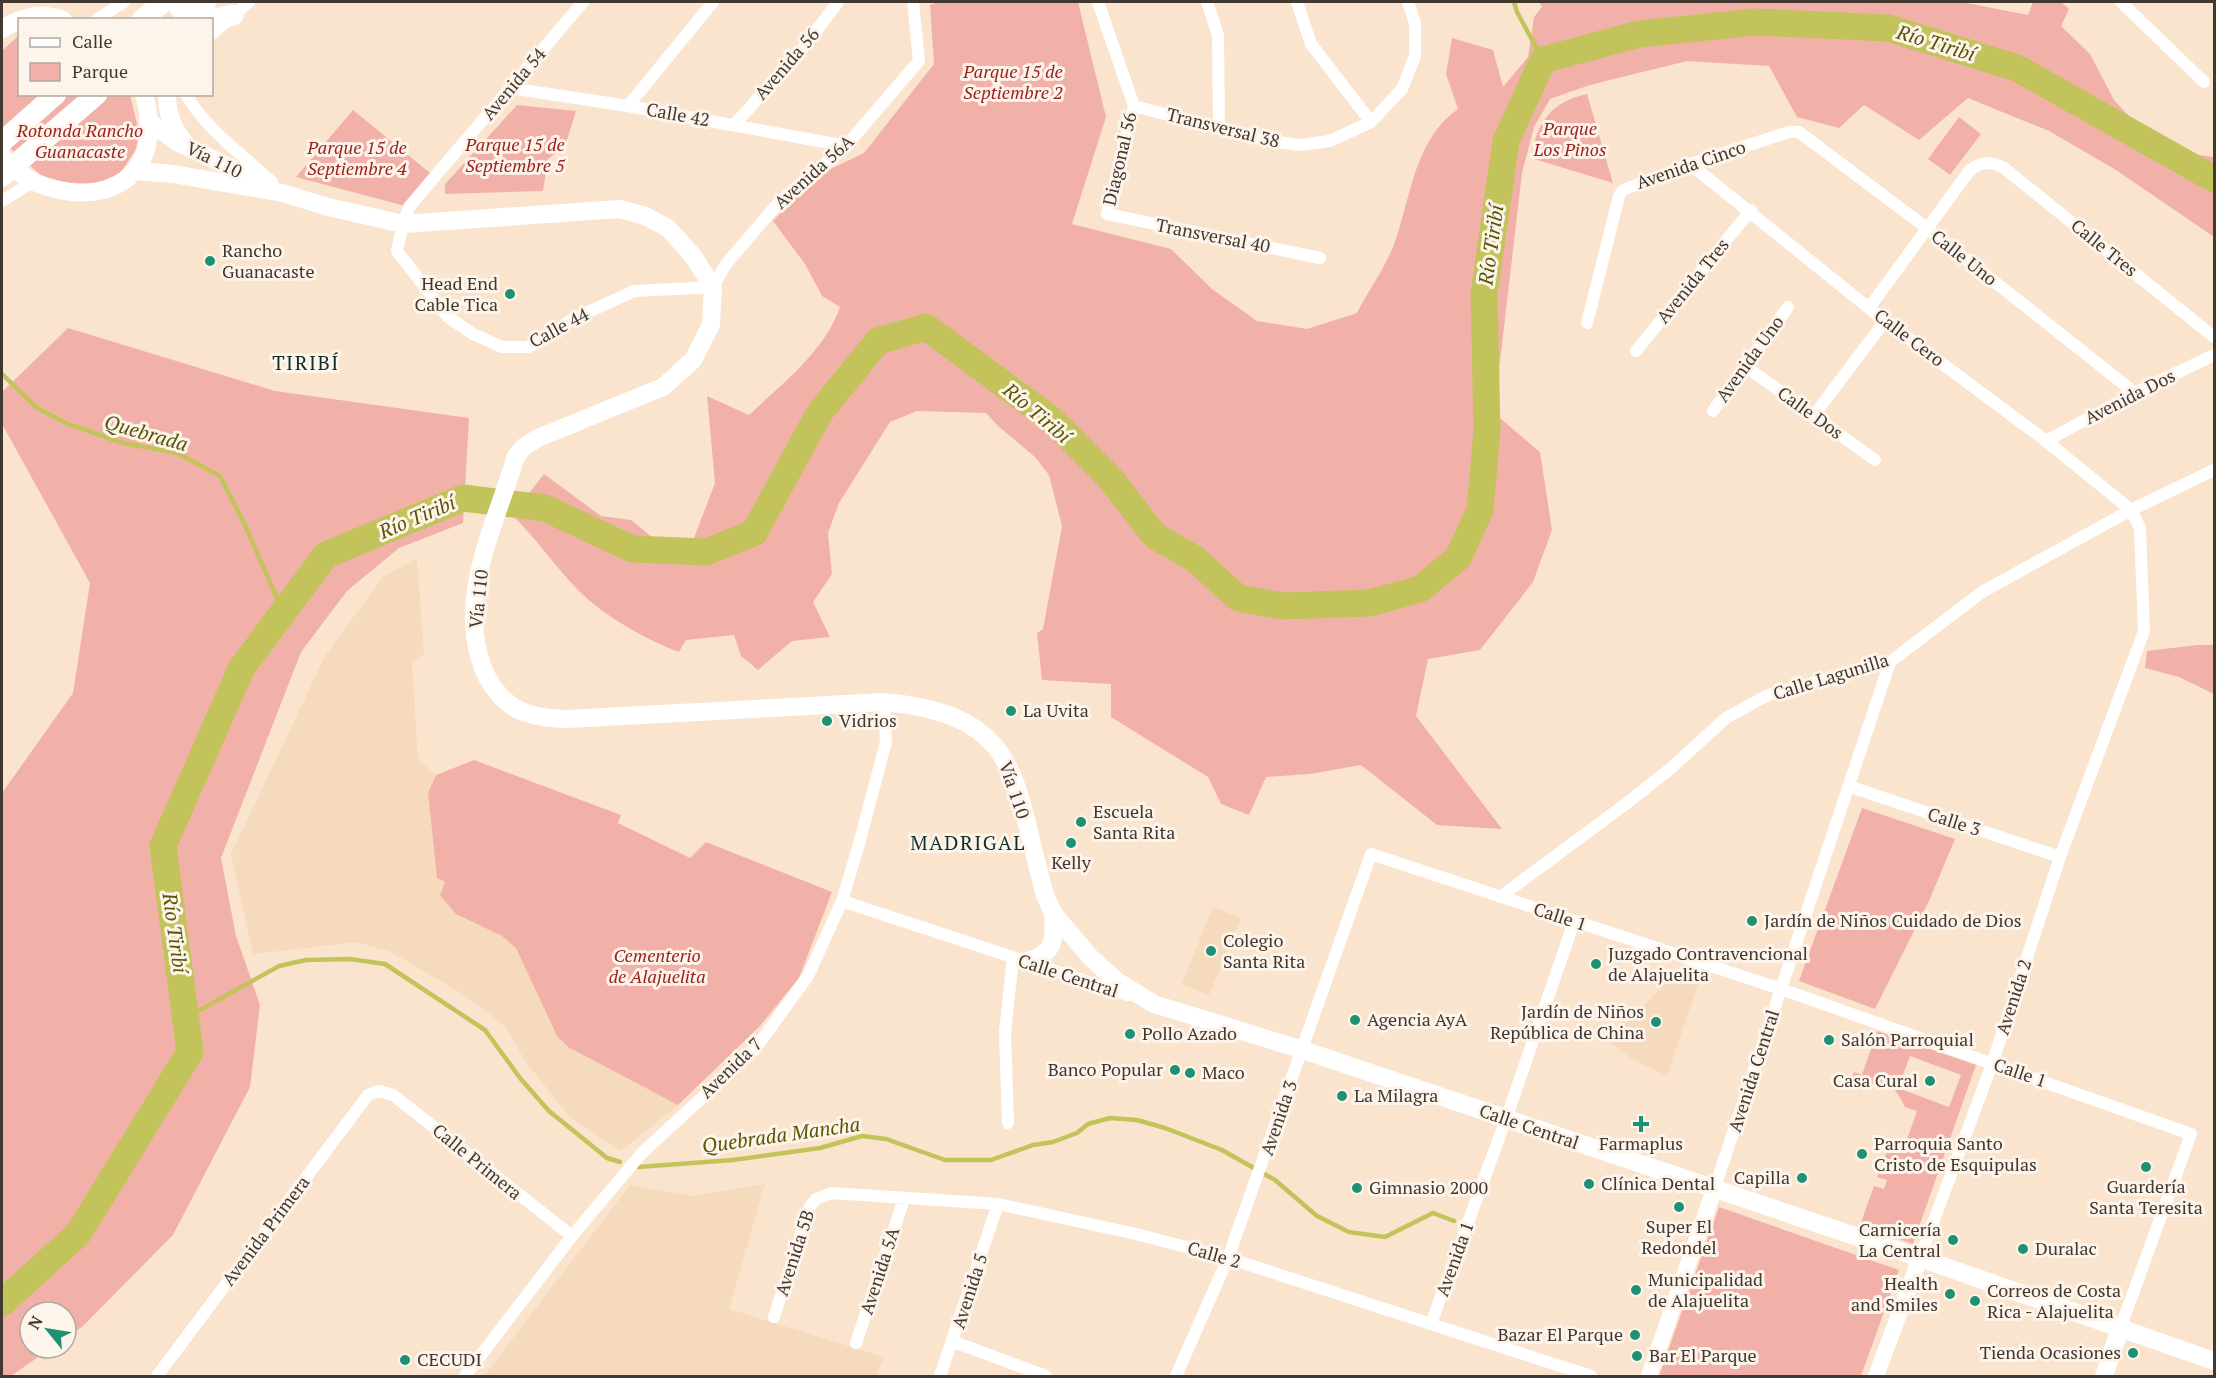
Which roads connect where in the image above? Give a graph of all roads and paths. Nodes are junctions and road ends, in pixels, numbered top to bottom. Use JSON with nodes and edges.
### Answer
{"nodes":[{"id":1,"x":163,"y":2,"type":"edge"},
{"id":2,"x":176,"y":2,"type":"edge"},
{"id":3,"x":206,"y":2,"type":"edge"},
{"id":4,"x":583,"y":2,"type":"edge"},
{"id":5,"x":713,"y":2,"type":"edge"},
{"id":6,"x":838,"y":2,"type":"edge"},
{"id":7,"x":913,"y":2,"type":"edge"},
{"id":8,"x":1098,"y":2,"type":"edge"},
{"id":9,"x":1208,"y":2,"type":"edge"},
{"id":10,"x":1297,"y":2,"type":"edge"},
{"id":11,"x":1407,"y":2,"type":"edge"},
{"id":12,"x":2121,"y":2,"type":"edge"},
{"id":13,"x":118,"y":4,"type":"edge"},
{"id":14,"x":32,"y":8,"type":"edge"},
{"id":15,"x":241,"y":8,"type":"edge"},
{"id":16,"x":58,"y":18,"type":"edge"},
{"id":17,"x":99,"y":18,"type":"edge"},
{"id":18,"x":144,"y":18,"type":"edge"},
{"id":19,"x":187,"y":18,"type":"edge"},
{"id":20,"x":199,"y":18,"type":"edge"},
{"id":21,"x":213,"y":19,"type":"edge"},
{"id":22,"x":18,"y":20,"type":"edge"},
{"id":23,"x":2,"y":23,"type":"edge"},
{"id":24,"x":2,"y":28,"type":"edge"},
{"id":25,"x":213,"y":33,"type":"edge"},
{"id":26,"x":2204,"y":82,"type":"dead end"},
{"id":27,"x":510,"y":88,"type":"junction"},
{"id":28,"x":54,"y":96,"type":"edge"},
{"id":29,"x":95,"y":96,"type":"edge"},
{"id":30,"x":146,"y":96,"type":"edge"},
{"id":31,"x":167,"y":96,"type":"edge"},
{"id":32,"x":187,"y":96,"type":"edge"},
{"id":33,"x":628,"y":106,"type":"junction"},
{"id":34,"x":1134,"y":106,"type":"junction"},
{"id":35,"x":148,"y":121,"type":"junction"},
{"id":36,"x":1371,"y":122,"type":"junction"},
{"id":37,"x":734,"y":125,"type":"junction"},
{"id":38,"x":1219,"y":127,"type":"junction"},
{"id":39,"x":1789,"y":132,"type":"joint"},
{"id":40,"x":2,"y":142,"type":"edge"},
{"id":41,"x":846,"y":146,"type":"junction"},
{"id":42,"x":200,"y":154,"type":"junction"},
{"id":43,"x":2,"y":157,"type":"edge"},
{"id":44,"x":1690,"y":164,"type":"junction"},
{"id":45,"x":136,"y":171,"type":"junction"},
{"id":46,"x":2,"y":177,"type":"edge"},
{"id":47,"x":33,"y":182,"type":"junction"},
{"id":48,"x":284,"y":193,"type":"junction"},
{"id":49,"x":2,"y":201,"type":"edge"},
{"id":50,"x":1750,"y":210,"type":"junction"},
{"id":51,"x":1107,"y":214,"type":"joint"},
{"id":52,"x":403,"y":224,"type":"junction"},
{"id":53,"x":1928,"y":229,"type":"junction"},
{"id":54,"x":1320,"y":258,"type":"dead end"},
{"id":55,"x":713,"y":287,"type":"junction"},
{"id":56,"x":1788,"y":307,"type":"dead end"},
{"id":57,"x":1869,"y":308,"type":"junction"},
{"id":58,"x":1885,"y":321,"type":"junction"},
{"id":59,"x":1587,"y":323,"type":"dead end"},
{"id":60,"x":2214,"y":337,"type":"edge"},
{"id":61,"x":1636,"y":351,"type":"dead end"},
{"id":62,"x":2214,"y":355,"type":"edge"},
{"id":63,"x":1745,"y":366,"type":"junction"},
{"id":64,"x":2135,"y":393,"type":"junction"},
{"id":65,"x":1713,"y":411,"type":"dead end"},
{"id":66,"x":1814,"y":414,"type":"junction"},
{"id":67,"x":2046,"y":441,"type":"junction"},
{"id":68,"x":1875,"y":460,"type":"dead end"},
{"id":69,"x":2214,"y":470,"type":"edge"},
{"id":70,"x":2131,"y":510,"type":"junction"},
{"id":71,"x":1890,"y":662,"type":"junction"},
{"id":72,"x":884,"y":702,"type":"junction"},
{"id":73,"x":1848,"y":786,"type":"junction"},
{"id":74,"x":1371,"y":854,"type":"joint"},
{"id":75,"x":2060,"y":857,"type":"junction"},
{"id":76,"x":1500,"y":897,"type":"junction"},
{"id":77,"x":842,"y":901,"type":"junction"},
{"id":78,"x":1053,"y":913,"type":"junction"},
{"id":79,"x":1574,"y":922,"type":"junction"},
{"id":80,"x":1021,"y":960,"type":"junction"},
{"id":81,"x":1781,"y":989,"type":"junction"},
{"id":82,"x":1154,"y":1004,"type":"junction"},
{"id":83,"x":1303,"y":1050,"type":"junction"},
{"id":84,"x":1992,"y":1064,"type":"junction"},
{"id":85,"x":379,"y":1091,"type":"joint"},
{"id":86,"x":1506,"y":1119,"type":"junction"},
{"id":87,"x":1008,"y":1123,"type":"dead end"},
{"id":88,"x":1714,"y":1190,"type":"junction"},
{"id":89,"x":823,"y":1194,"type":"joint"},
{"id":90,"x":904,"y":1198,"type":"junction"},
{"id":91,"x":998,"y":1204,"type":"junction"},
{"id":92,"x":572,"y":1236,"type":"junction"},
{"id":93,"x":1228,"y":1258,"type":"junction"},
{"id":94,"x":1920,"y":1258,"type":"junction"},
{"id":95,"x":774,"y":1317,"type":"dead end"},
{"id":96,"x":1431,"y":1324,"type":"junction"},
{"id":97,"x":2120,"y":1329,"type":"junction"},
{"id":98,"x":954,"y":1342,"type":"junction"},
{"id":99,"x":856,"y":1343,"type":"dead end"},
{"id":100,"x":2214,"y":1361,"type":"edge"},
{"id":101,"x":157,"y":1377,"type":"edge"},
{"id":102,"x":465,"y":1377,"type":"edge"},
{"id":103,"x":940,"y":1377,"type":"edge"},
{"id":104,"x":1046,"y":1377,"type":"edge"},
{"id":105,"x":1176,"y":1377,"type":"edge"},
{"id":106,"x":1592,"y":1377,"type":"edge"},
{"id":107,"x":1649,"y":1377,"type":"edge"},
{"id":108,"x":1876,"y":1377,"type":"edge"},
{"id":109,"x":2104,"y":1377,"type":"edge"}],
"edges":[{"from":1,"to":18,"type":"highway"},
{"from":2,"to":20,"type":"highway"},
{"from":3,"to":19,"type":"highway"},
{"from":4,"to":27,"type":"street","name":"Avenida 54"},
{"from":5,"to":33,"type":"street"},
{"from":6,"to":37,"type":"street","name":"Avenida 56"},
{"from":7,"to":41,"type":"street","name":"Avenida 56A"},
{"from":8,"to":34,"type":"street","name":"Diagonal 56"},
{"from":9,"to":38,"type":"street"},
{"from":10,"to":36,"type":"street"},
{"from":11,"to":36,"type":"street","name":"Transversal 38"},
{"from":12,"to":26,"type":"street"},
{"from":13,"to":17,"type":"street"},
{"from":14,"to":16,"type":"main road"},
{"from":15,"to":21,"type":"highway"},
{"from":15,"to":25,"type":"street"},
{"from":22,"to":24,"type":"main road"},
{"from":23,"to":24,"type":"main road"},
{"from":27,"to":33,"type":"street","name":"Calle 42"},
{"from":27,"to":52,"type":"street","name":"Avenida 54"},
{"from":28,"to":40,"type":"highway"},
{"from":29,"to":46,"type":"highway"},
{"from":30,"to":35,"type":"main road"},
{"from":31,"to":42,"type":"main road"},
{"from":32,"to":48,"type":"street"},
{"from":33,"to":37,"type":"street","name":"Calle 42"},
{"from":34,"to":38,"type":"street","name":"Transversal 38"},
{"from":34,"to":51,"type":"street","name":"Diagonal 56"},
{"from":35,"to":42,"type":"main road","name":"Vía 110"},
{"from":35,"to":45,"type":"main road"},
{"from":36,"to":38,"type":"street","name":"Transversal 38"},
{"from":37,"to":41,"type":"street","name":"Calle 42"},
{"from":39,"to":44,"type":"street","name":"Avenida Cinco"},
{"from":39,"to":53,"type":"street","name":"Calle Uno"},
{"from":41,"to":55,"type":"street","name":"Avenida 56A"},
{"from":42,"to":48,"type":"main road","name":"Vía 110"},
{"from":43,"to":47,"type":"main road"},
{"from":44,"to":50,"type":"street","name":"Calle Cero"},
{"from":44,"to":59,"type":"street","name":"Avenida Cinco"},
{"from":45,"to":47,"type":"main road"},
{"from":45,"to":48,"type":"main road","name":"Vía 110"},
{"from":47,"to":49,"type":"street"},
{"from":48,"to":52,"type":"main road","name":"Vía 110"},
{"from":50,"to":57,"type":"street","name":"Calle Cero"},
{"from":50,"to":61,"type":"street","name":"Avenida Tres"},
{"from":51,"to":54,"type":"street","name":"Transversal 40"},
{"from":52,"to":55,"type":"main road","name":"Vía 110"},
{"from":52,"to":55,"type":"street","name":"Calle 44"},
{"from":53,"to":57,"type":"street"},
{"from":53,"to":60,"type":"street","name":"Calle Tres"},
{"from":53,"to":64,"type":"street","name":"Calle Uno"},
{"from":55,"to":72,"type":"main road","name":"Vía 110"},
{"from":56,"to":63,"type":"street","name":"Avenida Uno"},
{"from":57,"to":58,"type":"street","name":"Calle Cero"},
{"from":58,"to":66,"type":"street"},
{"from":58,"to":67,"type":"street","name":"Calle Cero"},
{"from":62,"to":64,"type":"street","name":"Avenida Dos"},
{"from":63,"to":65,"type":"street","name":"Avenida Uno"},
{"from":63,"to":66,"type":"street","name":"Calle Dos"},
{"from":64,"to":67,"type":"street","name":"Avenida Dos"},
{"from":66,"to":68,"type":"street","name":"Calle Dos"},
{"from":67,"to":70,"type":"street","name":"Calle Cero"},
{"from":69,"to":70,"type":"street","name":"Calle Lagunilla"},
{"from":70,"to":71,"type":"street","name":"Calle Lagunilla"},
{"from":70,"to":75,"type":"street","name":"Avenida 2"},
{"from":71,"to":73,"type":"street","name":"Avenida Central"},
{"from":71,"to":76,"type":"street","name":"Calle Lagunilla"},
{"from":72,"to":77,"type":"street","name":"Avenida 7"},
{"from":72,"to":78,"type":"main road","name":"Vía 110"},
{"from":73,"to":75,"type":"street","name":"Calle 3"},
{"from":73,"to":81,"type":"street","name":"Avenida Central"},
{"from":74,"to":76,"type":"street","name":"Calle 1"},
{"from":74,"to":83,"type":"street","name":"Avenida 3"},
{"from":75,"to":84,"type":"street","name":"Avenida 2"},
{"from":76,"to":79,"type":"street","name":"Calle 1"},
{"from":77,"to":80,"type":"street","name":"Calle Central"},
{"from":77,"to":92,"type":"street","name":"Avenida 7"},
{"from":78,"to":80,"type":"main road"},
{"from":78,"to":82,"type":"main road","name":"Vía 110"},
{"from":79,"to":81,"type":"street","name":"Calle 1"},
{"from":79,"to":86,"type":"street","name":"Avenida 1"},
{"from":80,"to":82,"type":"street","name":"Calle Central"},
{"from":80,"to":87,"type":"street"},
{"from":81,"to":84,"type":"street","name":"Calle 1"},
{"from":81,"to":88,"type":"street","name":"Avenida Central"},
{"from":82,"to":83,"type":"main road","name":"Calle Central"},
{"from":83,"to":86,"type":"main road","name":"Calle Central"},
{"from":83,"to":93,"type":"street","name":"Avenida 3"},
{"from":84,"to":94,"type":"street","name":"Avenida 2"},
{"from":84,"to":97,"type":"street","name":"Calle 1"},
{"from":85,"to":92,"type":"street","name":"Calle Primera"},
{"from":85,"to":101,"type":"street","name":"Avenida Primera"},
{"from":86,"to":88,"type":"main road","name":"Calle Central"},
{"from":86,"to":96,"type":"street","name":"Avenida 1"},
{"from":88,"to":94,"type":"main road","name":"Calle Central"},
{"from":88,"to":107,"type":"street","name":"Avenida Central"},
{"from":89,"to":90,"type":"street","name":"Calle 2"},
{"from":89,"to":95,"type":"street","name":"Avenida 5B"},
{"from":90,"to":91,"type":"street","name":"Calle 2"},
{"from":90,"to":99,"type":"street","name":"Avenida 5A"},
{"from":91,"to":93,"type":"street","name":"Calle 2"},
{"from":91,"to":98,"type":"street","name":"Avenida 5"},
{"from":92,"to":102,"type":"street","name":"Avenida 7"},
{"from":93,"to":96,"type":"street","name":"Calle 2"},
{"from":93,"to":105,"type":"street","name":"Avenida 3"},
{"from":94,"to":97,"type":"main road","name":"Calle Central"},
{"from":94,"to":108,"type":"street","name":"Avenida 2"},
{"from":96,"to":106,"type":"street","name":"Calle 2"},
{"from":97,"to":100,"type":"main road","name":"Calle Central"},
{"from":97,"to":109,"type":"main road"},
{"from":98,"to":103,"type":"street","name":"Avenida 5"},
{"from":98,"to":104,"type":"street"}]}
